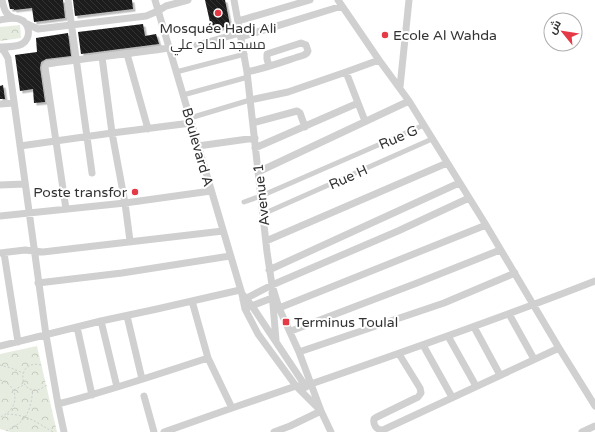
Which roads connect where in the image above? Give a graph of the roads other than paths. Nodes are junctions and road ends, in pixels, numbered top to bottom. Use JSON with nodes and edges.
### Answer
{"nodes":[{"id":1,"x":2,"y":0,"type":"edge"},
{"id":2,"x":68,"y":0,"type":"edge"},
{"id":3,"x":155,"y":0,"type":"edge"},
{"id":4,"x":188,"y":0,"type":"edge"},
{"id":5,"x":234,"y":0,"type":"edge"},
{"id":6,"x":310,"y":0,"type":"edge"},
{"id":7,"x":409,"y":0,"type":"edge"},
{"id":8,"x":340,"y":3,"type":"edge"},
{"id":9,"x":4,"y":8,"type":"junction"},
{"id":10,"x":158,"y":11,"type":"junction"},
{"id":11,"x":0,"y":15,"type":"edge"},
{"id":12,"x":15,"y":18,"type":"junction"},
{"id":13,"x":0,"y":20,"type":"edge"},
{"id":14,"x":238,"y":21,"type":"junction"},
{"id":15,"x":25,"y":23,"type":"junction"},
{"id":16,"x":72,"y":24,"type":"junction"},
{"id":17,"x":38,"y":29,"type":"junction"},
{"id":18,"x":240,"y":35,"type":"junction"},
{"id":19,"x":26,"y":40,"type":"junction"},
{"id":20,"x":197,"y":45,"type":"dead end"},
{"id":21,"x":15,"y":46,"type":"junction"},
{"id":22,"x":0,"y":48,"type":"edge"},
{"id":23,"x":169,"y":48,"type":"junction"},
{"id":24,"x":127,"y":54,"type":"junction"},
{"id":25,"x":244,"y":54,"type":"junction"},
{"id":26,"x":102,"y":57,"type":"junction"},
{"id":27,"x":8,"y":58,"type":"junction"},
{"id":28,"x":76,"y":60,"type":"junction"},
{"id":29,"x":379,"y":60,"type":"junction"},
{"id":30,"x":269,"y":66,"type":"junction"},
{"id":31,"x":176,"y":72,"type":"junction"},
{"id":32,"x":346,"y":72,"type":"junction"},
{"id":33,"x":247,"y":74,"type":"junction"},
{"id":34,"x":400,"y":87,"type":"junction"},
{"id":35,"x":183,"y":95,"type":"junction"},
{"id":36,"x":250,"y":100,"type":"junction"},
{"id":37,"x":409,"y":101,"type":"junction"},
{"id":38,"x":14,"y":103,"type":"junction"},
{"id":39,"x":358,"y":103,"type":"junction"},
{"id":40,"x":0,"y":104,"type":"edge"},
{"id":41,"x":190,"y":121,"type":"junction"},
{"id":42,"x":365,"y":121,"type":"junction"},
{"id":43,"x":253,"y":123,"type":"junction"},
{"id":44,"x":424,"y":125,"type":"junction"},
{"id":45,"x":305,"y":127,"type":"junction"},
{"id":46,"x":148,"y":129,"type":"junction"},
{"id":47,"x":112,"y":133,"type":"junction"},
{"id":48,"x":87,"y":136,"type":"junction"},
{"id":49,"x":254,"y":138,"type":"junction"},
{"id":50,"x":432,"y":139,"type":"junction"},
{"id":51,"x":56,"y":141,"type":"junction"},
{"id":52,"x":20,"y":146,"type":"junction"},
{"id":53,"x":198,"y":146,"type":"junction"},
{"id":54,"x":255,"y":148,"type":"junction"},
{"id":55,"x":447,"y":163,"type":"junction"},
{"id":56,"x":258,"y":172,"type":"junction"},
{"id":57,"x":92,"y":173,"type":"dead end"},
{"id":58,"x":459,"y":183,"type":"junction"},
{"id":59,"x":25,"y":184,"type":"junction"},
{"id":60,"x":0,"y":185,"type":"edge"},
{"id":61,"x":211,"y":191,"type":"junction"},
{"id":62,"x":261,"y":196,"type":"junction"},
{"id":63,"x":469,"y":198,"type":"junction"},
{"id":64,"x":244,"y":202,"type":"dead end"},
{"id":65,"x":125,"y":203,"type":"junction"},
{"id":66,"x":66,"y":209,"type":"junction"},
{"id":67,"x":30,"y":213,"type":"junction"},
{"id":68,"x":263,"y":214,"type":"junction"},
{"id":69,"x":0,"y":216,"type":"edge"},
{"id":70,"x":486,"y":225,"type":"junction"},
{"id":71,"x":223,"y":230,"type":"junction"},
{"id":72,"x":130,"y":241,"type":"junction"},
{"id":73,"x":266,"y":241,"type":"junction"},
{"id":74,"x":500,"y":250,"type":"junction"},
{"id":75,"x":35,"y":251,"type":"junction"},
{"id":76,"x":2,"y":253,"type":"edge"},
{"id":77,"x":230,"y":256,"type":"junction"},
{"id":78,"x":270,"y":270,"type":"junction"},
{"id":79,"x":515,"y":274,"type":"junction"},
{"id":80,"x":595,"y":281,"type":"edge"},
{"id":81,"x":38,"y":283,"type":"junction"},
{"id":82,"x":272,"y":285,"type":"junction"},
{"id":83,"x":243,"y":296,"type":"junction"},
{"id":84,"x":274,"y":297,"type":"junction"},
{"id":85,"x":192,"y":301,"type":"junction"},
{"id":86,"x":534,"y":305,"type":"junction"},
{"id":87,"x":252,"y":306,"type":"junction"},
{"id":88,"x":279,"y":308,"type":"junction"},
{"id":89,"x":245,"y":309,"type":"junction"},
{"id":90,"x":509,"y":314,"type":"junction"},
{"id":91,"x":127,"y":316,"type":"junction"},
{"id":92,"x":101,"y":321,"type":"junction"},
{"id":93,"x":77,"y":327,"type":"junction"},
{"id":94,"x":474,"y":327,"type":"junction"},
{"id":95,"x":291,"y":332,"type":"junction"},
{"id":96,"x":46,"y":335,"type":"junction"},
{"id":97,"x":448,"y":336,"type":"junction"},
{"id":98,"x":276,"y":341,"type":"junction"},
{"id":99,"x":18,"y":342,"type":"junction"},
{"id":100,"x":423,"y":345,"type":"junction"},
{"id":101,"x":0,"y":346,"type":"edge"},
{"id":102,"x":558,"y":348,"type":"junction"},
{"id":103,"x":299,"y":352,"type":"junction"},
{"id":104,"x":399,"y":354,"type":"junction"},
{"id":105,"x":208,"y":358,"type":"junction"},
{"id":106,"x":534,"y":359,"type":"junction"},
{"id":107,"x":276,"y":360,"type":"junction"},
{"id":108,"x":500,"y":375,"type":"junction"},
{"id":109,"x":142,"y":379,"type":"junction"},
{"id":110,"x":308,"y":384,"type":"junction"},
{"id":111,"x":296,"y":386,"type":"junction"},
{"id":112,"x":476,"y":386,"type":"junction"},
{"id":113,"x":117,"y":387,"type":"junction"},
{"id":114,"x":92,"y":395,"type":"junction"},
{"id":115,"x":144,"y":396,"type":"dead end"},
{"id":116,"x":452,"y":397,"type":"junction"},
{"id":117,"x":58,"y":404,"type":"junction"},
{"id":118,"x":595,"y":406,"type":"edge"},
{"id":119,"x":232,"y":408,"type":"junction"},
{"id":120,"x":321,"y":411,"type":"junction"},
{"id":121,"x":595,"y":426,"type":"edge"},
{"id":122,"x":291,"y":429,"type":"edge"},
{"id":123,"x":64,"y":432,"type":"edge"},
{"id":124,"x":154,"y":432,"type":"edge"},
{"id":125,"x":164,"y":432,"type":"edge"},
{"id":126,"x":274,"y":432,"type":"edge"},
{"id":127,"x":332,"y":432,"type":"edge"},
{"id":128,"x":582,"y":432,"type":"edge"}],
"edges":[{"from":1,"to":9,"type":"street"},
{"from":2,"to":16,"type":"street"},
{"from":3,"to":10,"type":"street","name":"Boulevard A"},
{"from":4,"to":10,"type":"street"},
{"from":5,"to":14,"type":"street","name":"Avenue 1"},
{"from":6,"to":14,"type":"street"},
{"from":7,"to":34,"type":"street"},
{"from":8,"to":18,"type":"street"},
{"from":8,"to":29,"type":"street"},
{"from":9,"to":11,"type":"street"},
{"from":9,"to":12,"type":"street"},
{"from":10,"to":16,"type":"street"},
{"from":10,"to":23,"type":"street","name":"Boulevard A"},
{"from":12,"to":13,"type":"street"},
{"from":12,"to":15,"type":"street"},
{"from":14,"to":18,"type":"street","name":"Avenue 1"},
{"from":15,"to":17,"type":"street"},
{"from":15,"to":19,"type":"street"},
{"from":16,"to":17,"type":"street"},
{"from":16,"to":28,"type":"street"},
{"from":17,"to":19,"type":"street"},
{"from":18,"to":20,"type":"street"},
{"from":18,"to":25,"type":"street","name":"Avenue 1"},
{"from":19,"to":21,"type":"street"},
{"from":21,"to":22,"type":"street"},
{"from":21,"to":27,"type":"street"},
{"from":22,"to":27,"type":"street"},
{"from":23,"to":24,"type":"street"},
{"from":23,"to":31,"type":"street","name":"Boulevard A"},
{"from":24,"to":26,"type":"street"},
{"from":24,"to":46,"type":"street"},
{"from":25,"to":31,"type":"street"},
{"from":25,"to":33,"type":"street","name":"Avenue 1"},
{"from":26,"to":28,"type":"street"},
{"from":26,"to":47,"type":"street"},
{"from":27,"to":38,"type":"street"},
{"from":28,"to":48,"type":"street"},
{"from":28,"to":51,"type":"street"},
{"from":29,"to":32,"type":"street"},
{"from":29,"to":34,"type":"street"},
{"from":30,"to":30,"type":"street"},
{"from":30,"to":33,"type":"street"},
{"from":31,"to":35,"type":"street","name":"Boulevard A"},
{"from":32,"to":36,"type":"street"},
{"from":32,"to":39,"type":"street"},
{"from":33,"to":35,"type":"street"},
{"from":33,"to":36,"type":"street","name":"Avenue 1"},
{"from":34,"to":37,"type":"street"},
{"from":35,"to":41,"type":"street","name":"Boulevard A"},
{"from":36,"to":41,"type":"street"},
{"from":36,"to":43,"type":"street","name":"Avenue 1"},
{"from":37,"to":42,"type":"street"},
{"from":37,"to":44,"type":"street"},
{"from":38,"to":40,"type":"street"},
{"from":38,"to":52,"type":"street"},
{"from":39,"to":42,"type":"street"},
{"from":39,"to":45,"type":"street"},
{"from":41,"to":46,"type":"street"},
{"from":41,"to":53,"type":"street","name":"Boulevard A"},
{"from":42,"to":56,"type":"street"},
{"from":43,"to":45,"type":"street"},
{"from":43,"to":49,"type":"street","name":"Avenue 1"},
{"from":44,"to":50,"type":"street"},
{"from":44,"to":62,"type":"street","name":"Rue G"},
{"from":45,"to":54,"type":"street"},
{"from":46,"to":47,"type":"street"},
{"from":47,"to":48,"type":"street"},
{"from":47,"to":65,"type":"street"},
{"from":48,"to":51,"type":"street"},
{"from":48,"to":57,"type":"street"},
{"from":49,"to":53,"type":"street"},
{"from":49,"to":54,"type":"street","name":"Avenue 1"},
{"from":50,"to":55,"type":"street"},
{"from":50,"to":68,"type":"street","name":"Rue H"},
{"from":51,"to":52,"type":"street"},
{"from":51,"to":66,"type":"street"},
{"from":52,"to":59,"type":"street"},
{"from":53,"to":61,"type":"street","name":"Boulevard A"},
{"from":54,"to":56,"type":"street","name":"Avenue 1"},
{"from":55,"to":58,"type":"street"},
{"from":55,"to":73,"type":"street"},
{"from":56,"to":62,"type":"street","name":"Avenue 1"},
{"from":58,"to":63,"type":"street"},
{"from":58,"to":78,"type":"street"},
{"from":59,"to":60,"type":"street"},
{"from":59,"to":67,"type":"street"},
{"from":61,"to":65,"type":"street"},
{"from":61,"to":71,"type":"street","name":"Boulevard A"},
{"from":62,"to":64,"type":"street","name":"Rue G"},
{"from":62,"to":68,"type":"street","name":"Avenue 1"},
{"from":63,"to":70,"type":"street"},
{"from":63,"to":82,"type":"street"},
{"from":65,"to":66,"type":"street"},
{"from":65,"to":72,"type":"street"},
{"from":66,"to":67,"type":"street"},
{"from":67,"to":69,"type":"street"},
{"from":67,"to":75,"type":"street"},
{"from":68,"to":73,"type":"street","name":"Avenue 1"},
{"from":70,"to":74,"type":"street"},
{"from":70,"to":88,"type":"street"},
{"from":71,"to":72,"type":"street"},
{"from":71,"to":77,"type":"street","name":"Boulevard A"},
{"from":72,"to":75,"type":"street"},
{"from":73,"to":78,"type":"street","name":"Avenue 1"},
{"from":74,"to":79,"type":"street"},
{"from":74,"to":95,"type":"street"},
{"from":75,"to":76,"type":"street"},
{"from":75,"to":81,"type":"street"},
{"from":76,"to":99,"type":"street"},
{"from":77,"to":81,"type":"street"},
{"from":77,"to":83,"type":"street","name":"Boulevard A"},
{"from":78,"to":82,"type":"street","name":"Avenue 1"},
{"from":79,"to":86,"type":"street"},
{"from":79,"to":103,"type":"street"},
{"from":80,"to":86,"type":"street"},
{"from":81,"to":96,"type":"street"},
{"from":82,"to":83,"type":"street"},
{"from":82,"to":84,"type":"street","name":"Avenue 1"},
{"from":83,"to":85,"type":"street"},
{"from":83,"to":87,"type":"street","name":"Boulevard A"},
{"from":83,"to":89,"type":"street","name":"Boulevard A"},
{"from":84,"to":87,"type":"street"},
{"from":84,"to":88,"type":"street"},
{"from":84,"to":98,"type":"street"},
{"from":85,"to":91,"type":"street"},
{"from":85,"to":105,"type":"street"},
{"from":86,"to":90,"type":"street"},
{"from":86,"to":102,"type":"street"},
{"from":87,"to":89,"type":"street"},
{"from":87,"to":98,"type":"street","name":"Boulevard A"},
{"from":88,"to":95,"type":"street"},
{"from":89,"to":107,"type":"street","name":"Boulevard A"},
{"from":90,"to":94,"type":"street"},
{"from":90,"to":106,"type":"street"},
{"from":91,"to":92,"type":"street"},
{"from":91,"to":109,"type":"street"},
{"from":92,"to":93,"type":"street"},
{"from":92,"to":113,"type":"street"},
{"from":93,"to":96,"type":"street"},
{"from":93,"to":114,"type":"street"},
{"from":94,"to":97,"type":"street"},
{"from":94,"to":108,"type":"street"},
{"from":95,"to":103,"type":"street"},
{"from":96,"to":99,"type":"street"},
{"from":96,"to":117,"type":"street"},
{"from":97,"to":100,"type":"street"},
{"from":97,"to":112,"type":"street"},
{"from":98,"to":107,"type":"street"},
{"from":98,"to":110,"type":"street","name":"Boulevard A"},
{"from":99,"to":101,"type":"street"},
{"from":100,"to":104,"type":"street"},
{"from":100,"to":116,"type":"street"},
{"from":102,"to":106,"type":"street"},
{"from":102,"to":118,"type":"street"},
{"from":103,"to":110,"type":"street"},
{"from":104,"to":110,"type":"street"},
{"from":104,"to":116,"type":"street"},
{"from":105,"to":109,"type":"street"},
{"from":105,"to":119,"type":"street"},
{"from":106,"to":108,"type":"street"},
{"from":107,"to":111,"type":"street","name":"Boulevard A"},
{"from":108,"to":112,"type":"street"},
{"from":109,"to":113,"type":"street"},
{"from":110,"to":111,"type":"street"},
{"from":110,"to":120,"type":"street"},
{"from":111,"to":119,"type":"street"},
{"from":111,"to":120,"type":"street","name":"Boulevard A"},
{"from":112,"to":116,"type":"street"},
{"from":113,"to":114,"type":"street"},
{"from":114,"to":117,"type":"street"},
{"from":115,"to":124,"type":"street"},
{"from":117,"to":123,"type":"street"},
{"from":119,"to":125,"type":"street"},
{"from":120,"to":122,"type":"street"},
{"from":120,"to":127,"type":"street"},
{"from":121,"to":128,"type":"street"},
{"from":122,"to":126,"type":"street"}]}
